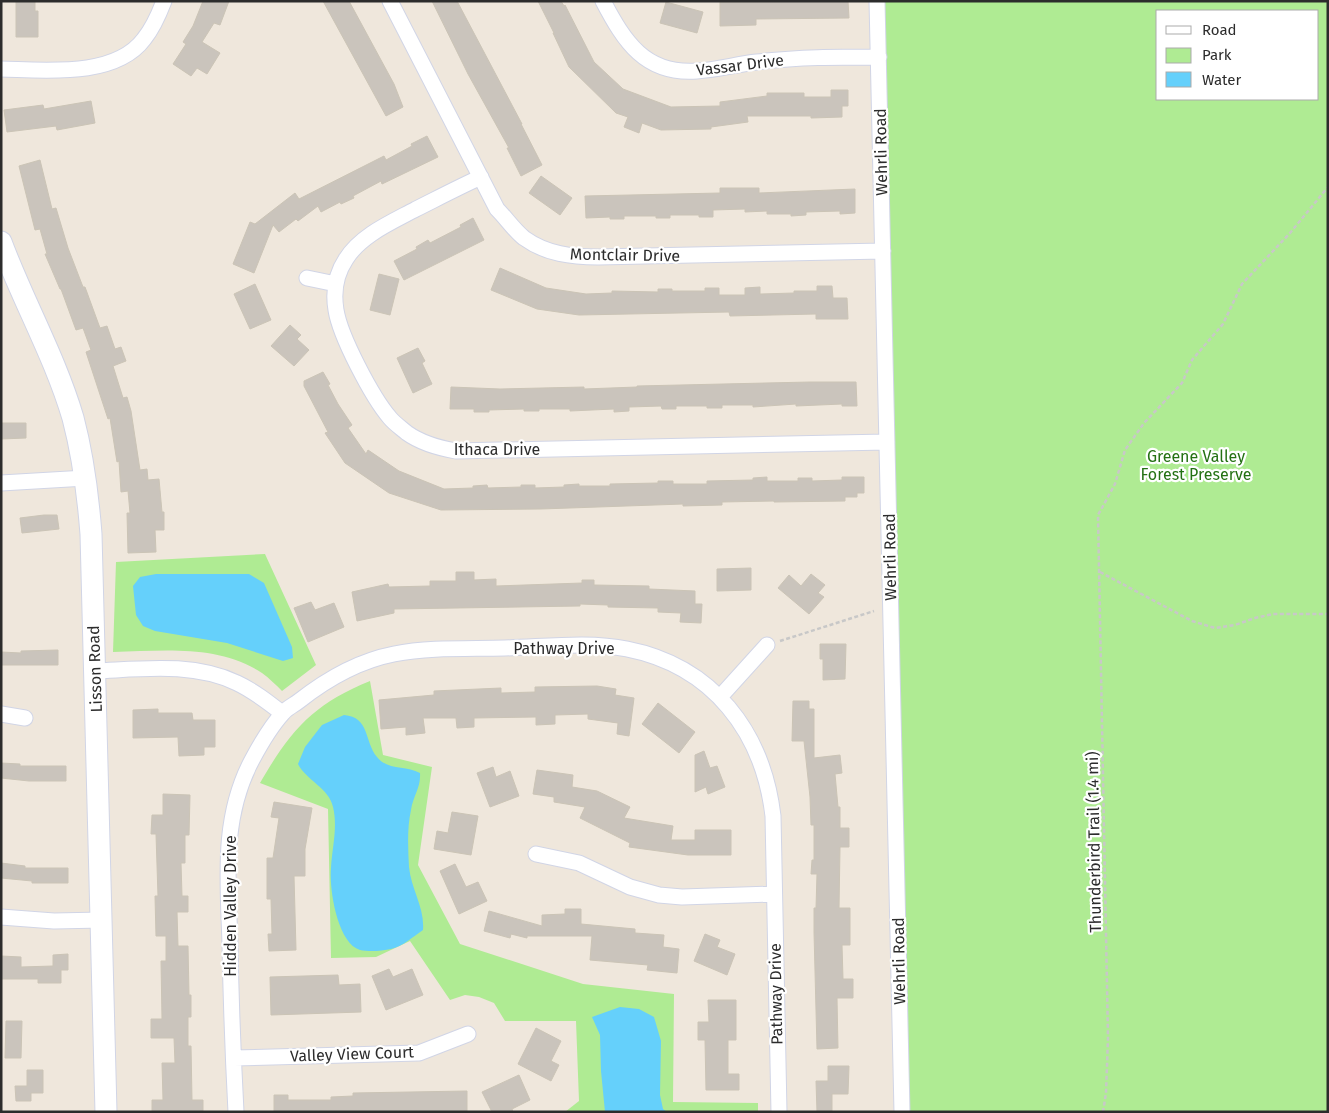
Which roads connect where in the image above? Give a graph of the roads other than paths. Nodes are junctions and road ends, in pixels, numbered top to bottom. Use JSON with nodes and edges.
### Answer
{"nodes":[{"id":1,"x":164,"y":1,"type":"edge"},
{"id":2,"x":390,"y":1,"type":"edge"},
{"id":3,"x":604,"y":1,"type":"edge"},
{"id":4,"x":878,"y":1,"type":"edge"},
{"id":5,"x":879,"y":57,"type":"junction"},
{"id":6,"x":1,"y":69,"type":"edge"},
{"id":7,"x":481,"y":177,"type":"junction"},
{"id":8,"x":1,"y":242,"type":"edge"},
{"id":9,"x":883,"y":252,"type":"junction"},
{"id":10,"x":307,"y":278,"type":"dead end"},
{"id":11,"x":336,"y":284,"type":"junction"},
{"id":12,"x":887,"y":442,"type":"junction"},
{"id":13,"x":86,"y":478,"type":"junction"},
{"id":14,"x":1,"y":483,"type":"edge"},
{"id":15,"x":767,"y":646,"type":"road end"},
{"id":16,"x":95,"y":671,"type":"junction"},
{"id":17,"x":720,"y":697,"type":"junction"},
{"id":18,"x":282,"y":713,"type":"junction"},
{"id":19,"x":1,"y":714,"type":"edge"},
{"id":20,"x":25,"y":718,"type":"dead end"},
{"id":21,"x":536,"y":854,"type":"dead end"},
{"id":22,"x":774,"y":894,"type":"junction"},
{"id":23,"x":1,"y":917,"type":"edge"},
{"id":24,"x":102,"y":920,"type":"junction"},
{"id":25,"x":468,"y":1034,"type":"dead end"},
{"id":26,"x":234,"y":1058,"type":"junction"},
{"id":27,"x":106,"y":1112,"type":"edge"},
{"id":28,"x":236,"y":1112,"type":"edge"},
{"id":29,"x":779,"y":1112,"type":"edge"},
{"id":30,"x":902,"y":1112,"type":"edge"}],
"edges":[{"from":1,"to":6,"type":"street"},
{"from":2,"to":7,"type":"street","name":"Montclair Drive"},
{"from":3,"to":5,"type":"street","name":"Vassar Drive"},
{"from":4,"to":5,"type":"street","name":"Wehrli Road"},
{"from":5,"to":9,"type":"street","name":"Wehrli Road"},
{"from":7,"to":9,"type":"street","name":"Montclair Drive"},
{"from":7,"to":11,"type":"street","name":"Ithaca Drive"},
{"from":8,"to":13,"type":"street","name":"Lisson Road"},
{"from":9,"to":12,"type":"street","name":"Wehrli Road"},
{"from":10,"to":11,"type":"street"},
{"from":11,"to":12,"type":"street","name":"Ithaca Drive"},
{"from":12,"to":30,"type":"street","name":"Wehrli Road"},
{"from":13,"to":14,"type":"street"},
{"from":13,"to":16,"type":"street","name":"Lisson Road"},
{"from":15,"to":17,"type":"street"},
{"from":16,"to":18,"type":"street"},
{"from":16,"to":24,"type":"street","name":"Lisson Road"},
{"from":17,"to":18,"type":"street","name":"Pathway Drive"},
{"from":17,"to":22,"type":"street","name":"Pathway Drive"},
{"from":18,"to":26,"type":"street","name":"Hidden Valley Drive"},
{"from":19,"to":20,"type":"street"},
{"from":21,"to":22,"type":"street"},
{"from":22,"to":29,"type":"street","name":"Pathway Drive"},
{"from":23,"to":24,"type":"street"},
{"from":24,"to":27,"type":"street","name":"Lisson Road"},
{"from":25,"to":26,"type":"street","name":"Valley View Court"},
{"from":26,"to":28,"type":"street","name":"Hidden Valley Drive"}]}
